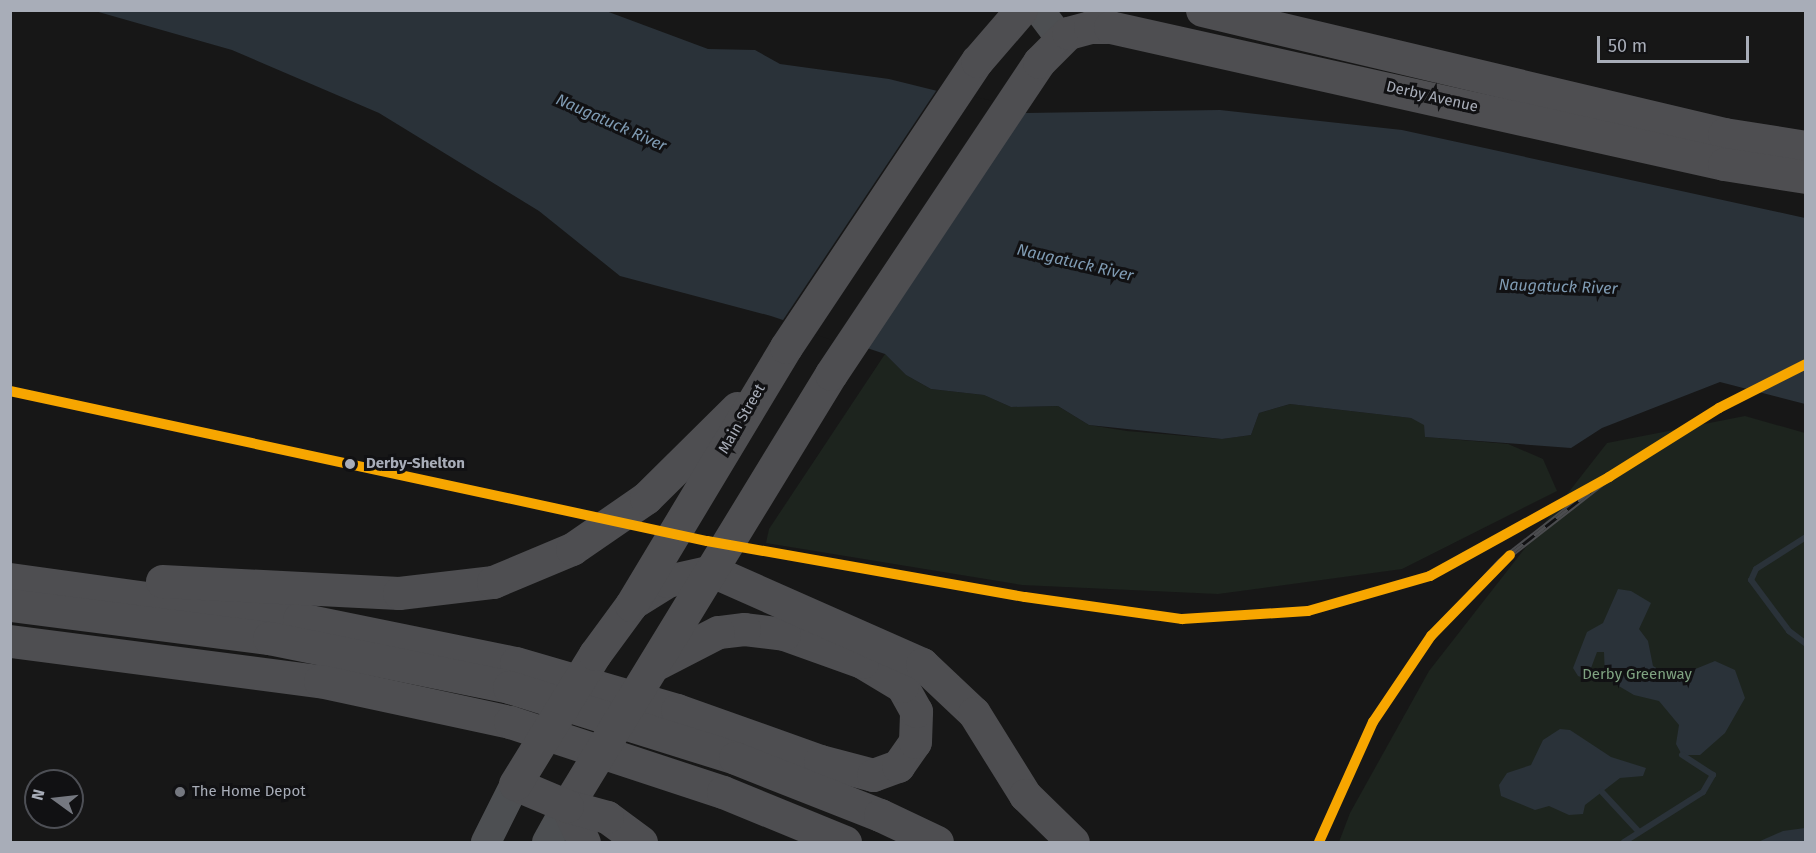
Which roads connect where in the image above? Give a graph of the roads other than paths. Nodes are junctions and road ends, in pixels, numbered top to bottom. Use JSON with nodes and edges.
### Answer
{"nodes":[{"id":1,"x":1021,"y":10,"type":"edge"},
{"id":2,"x":1039,"y":10,"type":"edge"},
{"id":3,"x":1202,"y":10,"type":"edge"},
{"id":4,"x":1060,"y":38,"type":"junction"},
{"id":5,"x":1373,"y":49,"type":"junction"},
{"id":6,"x":1365,"y":81,"type":"junction"},
{"id":7,"x":1682,"y":139,"type":"junction"},
{"id":8,"x":1806,"y":147,"type":"edge"},
{"id":9,"x":1806,"y":177,"type":"edge"},
{"id":10,"x":761,"y":387,"type":"junction"},
{"id":11,"x":715,"y":565,"type":"junction"},
{"id":12,"x":10,"y":574,"type":"edge"},
{"id":13,"x":10,"y":579,"type":"edge"},
{"id":14,"x":80,"y":593,"type":"junction"},
{"id":15,"x":10,"y":605,"type":"edge"},
{"id":16,"x":631,"y":605,"type":"junction"},
{"id":17,"x":10,"y":641,"type":"edge"},
{"id":18,"x":650,"y":667,"type":"junction"},
{"id":19,"x":740,"y":746,"type":"junction"},
{"id":20,"x":515,"y":784,"type":"junction"},
{"id":21,"x":567,"y":806,"type":"junction"},
{"id":22,"x":486,"y":843,"type":"edge"},
{"id":23,"x":547,"y":843,"type":"edge"},
{"id":24,"x":584,"y":843,"type":"edge"},
{"id":25,"x":641,"y":843,"type":"edge"},
{"id":26,"x":845,"y":843,"type":"edge"},
{"id":27,"x":937,"y":843,"type":"edge"},
{"id":28,"x":1073,"y":843,"type":"edge"}],
"edges":[{"from":1,"to":10,"type":"highway","name":"Main Street"},
{"from":2,"to":4,"type":"main road"},
{"from":3,"to":5,"type":"highway","name":"Derby Avenue"},
{"from":4,"to":6,"type":"highway","name":"Derby Avenue"},
{"from":4,"to":11,"type":"highway"},
{"from":5,"to":6,"type":"highway"},
{"from":5,"to":7,"type":"highway","name":"Derby Avenue"},
{"from":6,"to":7,"type":"highway","name":"Derby Avenue"},
{"from":7,"to":8,"type":"highway","name":"Derby Avenue"},
{"from":7,"to":9,"type":"highway","name":"Derby Avenue"},
{"from":10,"to":14,"type":"highway"},
{"from":10,"to":16,"type":"highway","name":"Main Street"},
{"from":11,"to":16,"type":"highway"},
{"from":11,"to":18,"type":"highway"},
{"from":11,"to":28,"type":"highway"},
{"from":12,"to":14,"type":"highway"},
{"from":13,"to":14,"type":"highway"},
{"from":14,"to":15,"type":"highway"},
{"from":14,"to":19,"type":"highway"},
{"from":16,"to":20,"type":"highway","name":"Main Street"},
{"from":17,"to":26,"type":"highway"},
{"from":18,"to":19,"type":"highway"},
{"from":18,"to":21,"type":"highway"},
{"from":19,"to":27,"type":"highway"},
{"from":20,"to":21,"type":"highway"},
{"from":20,"to":22,"type":"main road","name":"Main Street"},
{"from":21,"to":23,"type":"main road"},
{"from":21,"to":24,"type":"highway"},
{"from":21,"to":25,"type":"highway"}]}
